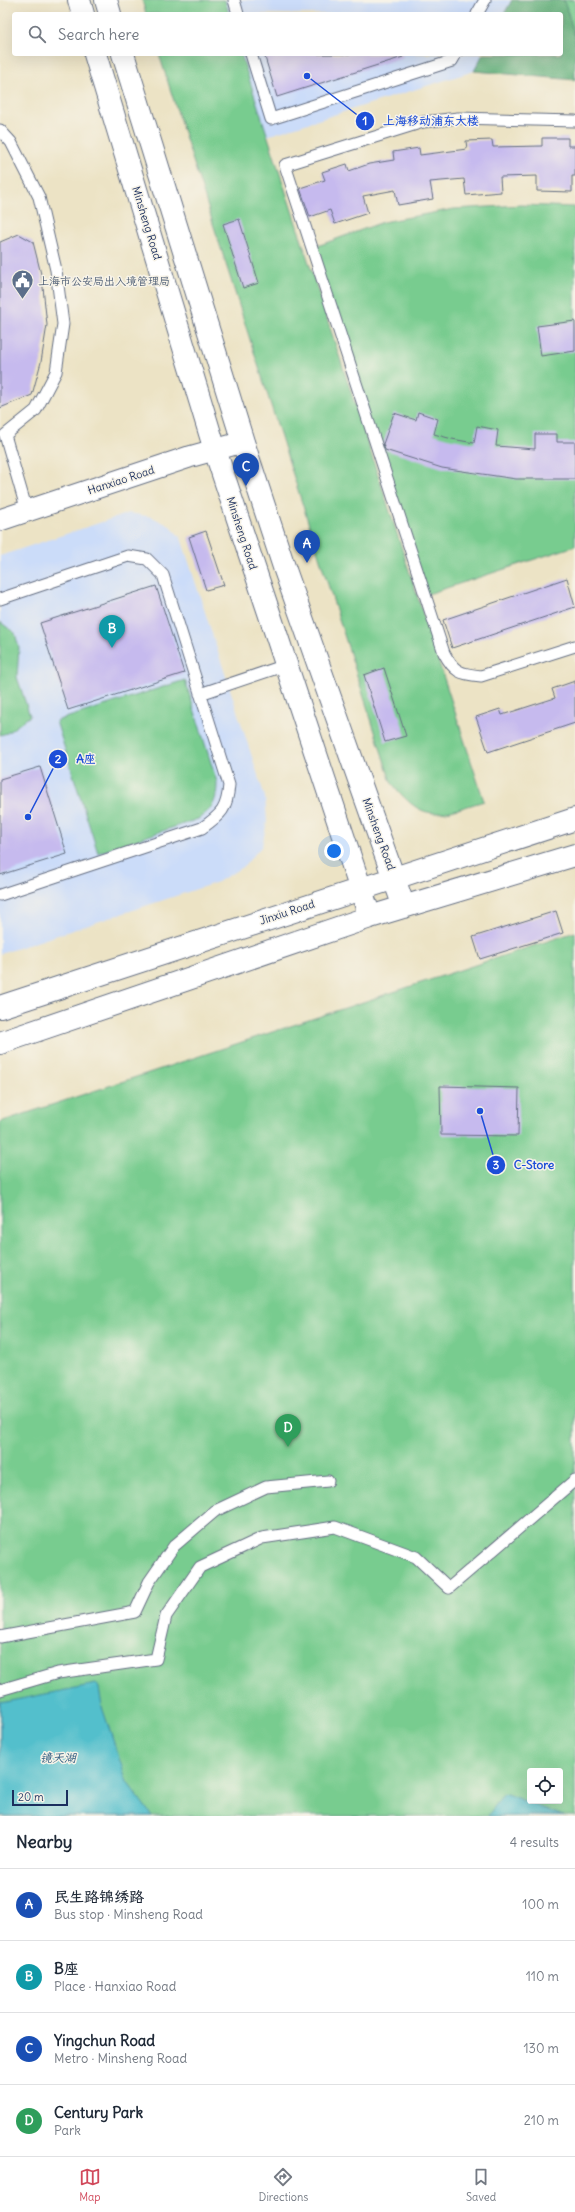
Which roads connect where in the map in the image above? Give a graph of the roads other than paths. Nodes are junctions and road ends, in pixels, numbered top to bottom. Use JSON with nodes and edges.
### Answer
{"nodes":[{"id":1,"x":79,"y":0,"type":"edge"},
{"id":2,"x":106,"y":0,"type":"edge"},
{"id":3,"x":234,"y":0,"type":"edge"},
{"id":4,"x":485,"y":0,"type":"edge"},
{"id":5,"x":82,"y":12,"type":"edge"},
{"id":6,"x":109,"y":12,"type":"edge"},
{"id":7,"x":237,"y":12,"type":"edge"},
{"id":8,"x":478,"y":12,"type":"edge"},
{"id":9,"x":96,"y":56,"type":"edge"},
{"id":10,"x":123,"y":56,"type":"edge"},
{"id":11,"x":252,"y":56,"type":"edge"},
{"id":12,"x":455,"y":56,"type":"edge"},
{"id":13,"x":575,"y":121,"type":"edge"},
{"id":14,"x":0,"y":130,"type":"edge"},
{"id":15,"x":2,"y":434,"type":"edge"},
{"id":16,"x":243,"y":442,"type":"junction"},
{"id":17,"x":215,"y":450,"type":"junction"},
{"id":18,"x":27,"y":511,"type":"junction"},
{"id":19,"x":0,"y":520,"type":"edge"},
{"id":20,"x":0,"y":599,"type":"edge"},
{"id":21,"x":575,"y":646,"type":"edge"},
{"id":22,"x":286,"y":665,"type":"junction"},
{"id":23,"x":200,"y":694,"type":"junction"},
{"id":24,"x":575,"y":819,"type":"edge"},
{"id":25,"x":575,"y":854,"type":"edge"},
{"id":26,"x":395,"y":877,"type":"junction"},
{"id":27,"x":360,"y":888,"type":"junction"},
{"id":28,"x":0,"y":894,"type":"edge"},
{"id":29,"x":404,"y":907,"type":"junction"},
{"id":30,"x":370,"y":917,"type":"junction"},
{"id":31,"x":0,"y":1007,"type":"edge"},
{"id":32,"x":0,"y":1043,"type":"edge"},
{"id":33,"x":575,"y":1480,"type":"edge"},
{"id":34,"x":328,"y":1481,"type":"dead end"},
{"id":35,"x":0,"y":1637,"type":"edge"},
{"id":36,"x":0,"y":1690,"type":"edge"}],
"edges":[{"from":1,"to":5,"type":"main road"},
{"from":2,"to":6,"type":"main road"},
{"from":3,"to":7,"type":"lane"},
{"from":4,"to":8,"type":"lane"},
{"from":9,"to":17,"type":"main road","name":"Minsheng Road"},
{"from":10,"to":16,"type":"main road","name":"Minsheng Road"},
{"from":11,"to":12,"type":"lane"},
{"from":13,"to":21,"type":"lane"},
{"from":14,"to":15,"type":"lane"},
{"from":15,"to":18,"type":"lane"},
{"from":16,"to":17,"type":"street","name":"Hanxiao Road"},
{"from":16,"to":26,"type":"main road","name":"Minsheng Road"},
{"from":17,"to":18,"type":"street","name":"Hanxiao Road"},
{"from":17,"to":22,"type":"main road","name":"Minsheng Road"},
{"from":18,"to":19,"type":"street","name":"Hanxiao Road"},
{"from":20,"to":23,"type":"lane"},
{"from":22,"to":23,"type":"lane"},
{"from":22,"to":27,"type":"main road","name":"Minsheng Road"},
{"from":23,"to":28,"type":"lane"},
{"from":24,"to":26,"type":"main road","name":"Jinxiu Road"},
{"from":25,"to":29,"type":"main road"},
{"from":26,"to":27,"type":"main road","name":"Jinxiu Road"},
{"from":26,"to":29,"type":"main road","name":"Minsheng Road"},
{"from":27,"to":30,"type":"main road","name":"Minsheng Road"},
{"from":27,"to":31,"type":"main road","name":"Jinxiu Road"},
{"from":29,"to":30,"type":"main road"},
{"from":30,"to":32,"type":"main road"},
{"from":33,"to":36,"type":"lane"},
{"from":34,"to":35,"type":"lane"}]}
